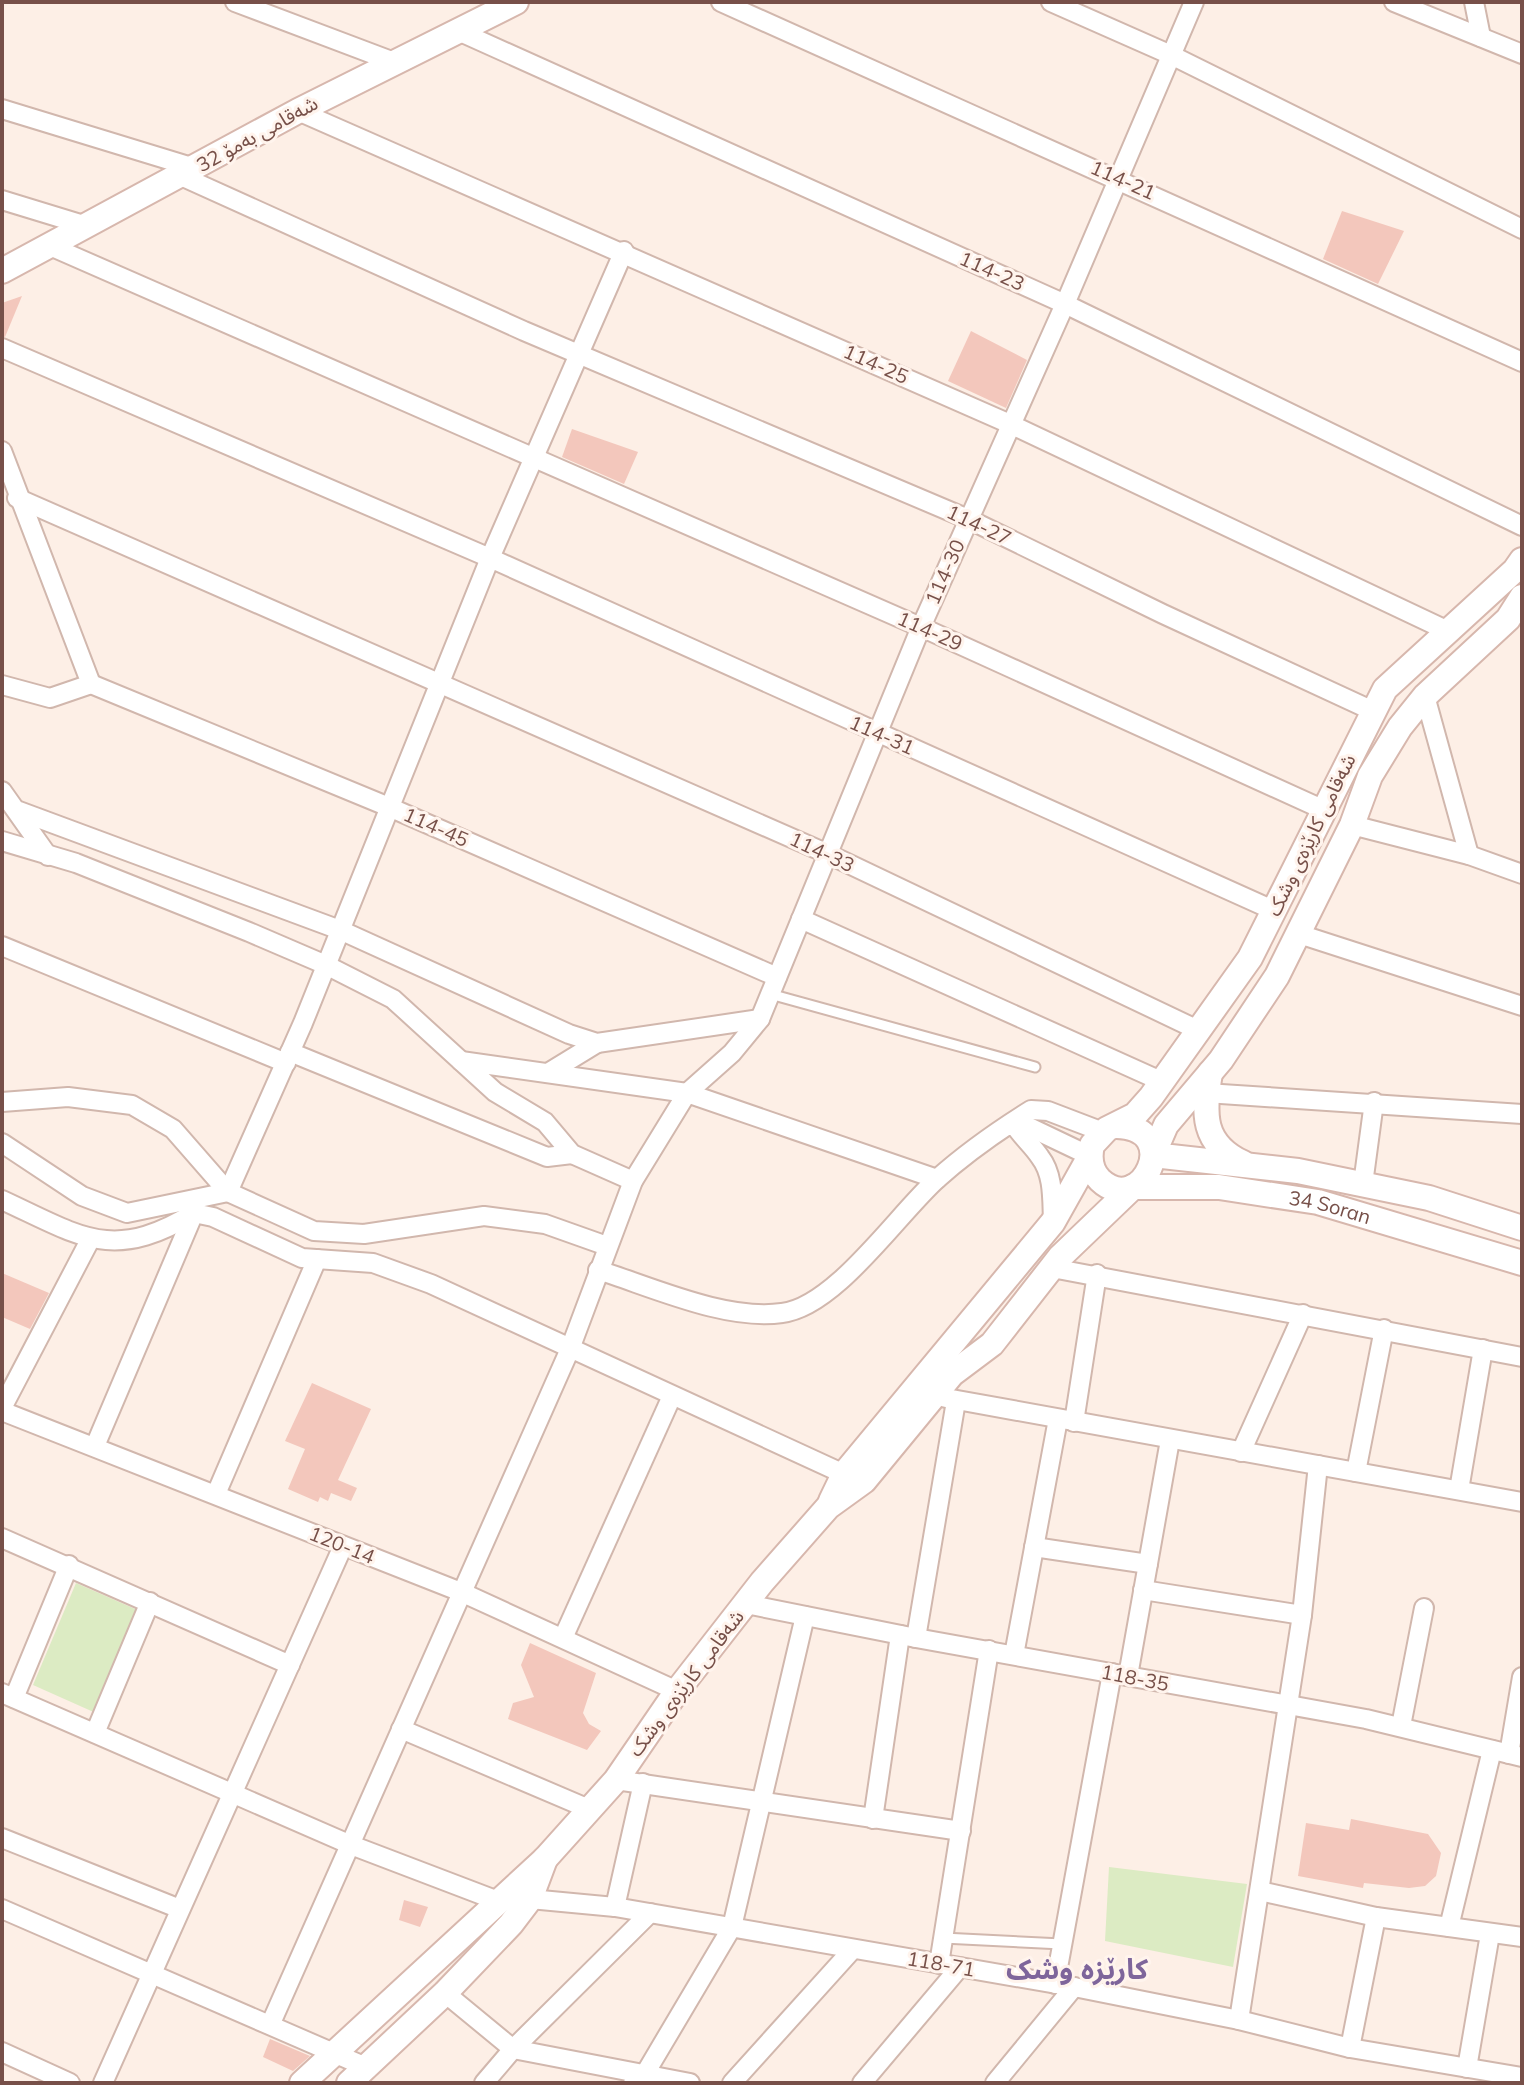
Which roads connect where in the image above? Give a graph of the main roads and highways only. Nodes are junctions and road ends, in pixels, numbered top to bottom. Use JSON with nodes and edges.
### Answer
{"nodes":[{"id":1,"x":516,"y":2,"type":"edge"},
{"id":2,"x":2,"y":271,"type":"edge"},
{"id":3,"x":1522,"y":560,"type":"edge"},
{"id":4,"x":1522,"y":597,"type":"edge"},
{"id":5,"x":1515,"y":620,"type":"edge"},
{"id":6,"x":1208,"y":1083,"type":"junction"},
{"id":7,"x":1110,"y":1129,"type":"junction"},
{"id":8,"x":1153,"y":1155,"type":"junction"},
{"id":9,"x":1090,"y":1156,"type":"junction"},
{"id":10,"x":1248,"y":1166,"type":"junction"},
{"id":11,"x":1133,"y":1187,"type":"junction"},
{"id":12,"x":1522,"y":1228,"type":"edge"},
{"id":13,"x":1522,"y":1263,"type":"edge"},
{"id":14,"x":964,"y":1351,"type":"junction"},
{"id":15,"x":828,"y":1507,"type":"junction"},
{"id":16,"x":545,"y":1859,"type":"junction"},
{"id":17,"x":358,"y":2075,"type":"edge"},
{"id":18,"x":302,"y":2083,"type":"edge"}],
"edges":[{"from":1,"to":2,"type":"main road","name":"شەقامی بەمۆ 32"},
{"from":3,"to":7,"type":"main road","name":"شەقامی کارێزەی وشک"},
{"from":4,"to":5,"type":"main road","name":"شەقامی کارێزەی وشک"},
{"from":5,"to":6,"type":"main road","name":"شەقامی کارێزەی وشک"},
{"from":6,"to":8,"type":"main road","name":"شەقامی کارێزەی وشک"},
{"from":6,"to":10,"type":"main road"},
{"from":7,"to":8,"type":"main road"},
{"from":7,"to":9,"type":"main road"},
{"from":8,"to":10,"type":"main road","name":"34 Soran"},
{"from":8,"to":11,"type":"main road"},
{"from":9,"to":11,"type":"main road"},
{"from":9,"to":14,"type":"main road","name":"شەقامی کارێزەی وشک"},
{"from":10,"to":12,"type":"main road","name":"34 Soran"},
{"from":11,"to":13,"type":"main road","name":"34 Soran"},
{"from":11,"to":14,"type":"main road","name":"شەقامی کارێزەی وشک"},
{"from":14,"to":15,"type":"main road","name":"شەقامی کارێزەی وشک"},
{"from":14,"to":15,"type":"main road","name":"شەقامی کارێزەی وشک"},
{"from":15,"to":16,"type":"main road","name":"شەقامی کارێزەی وشک"},
{"from":16,"to":17,"type":"main road","name":"شەقامی کارێزەی وشک"},
{"from":16,"to":18,"type":"main road","name":"شەقامی کارێزەی وشک"}]}
